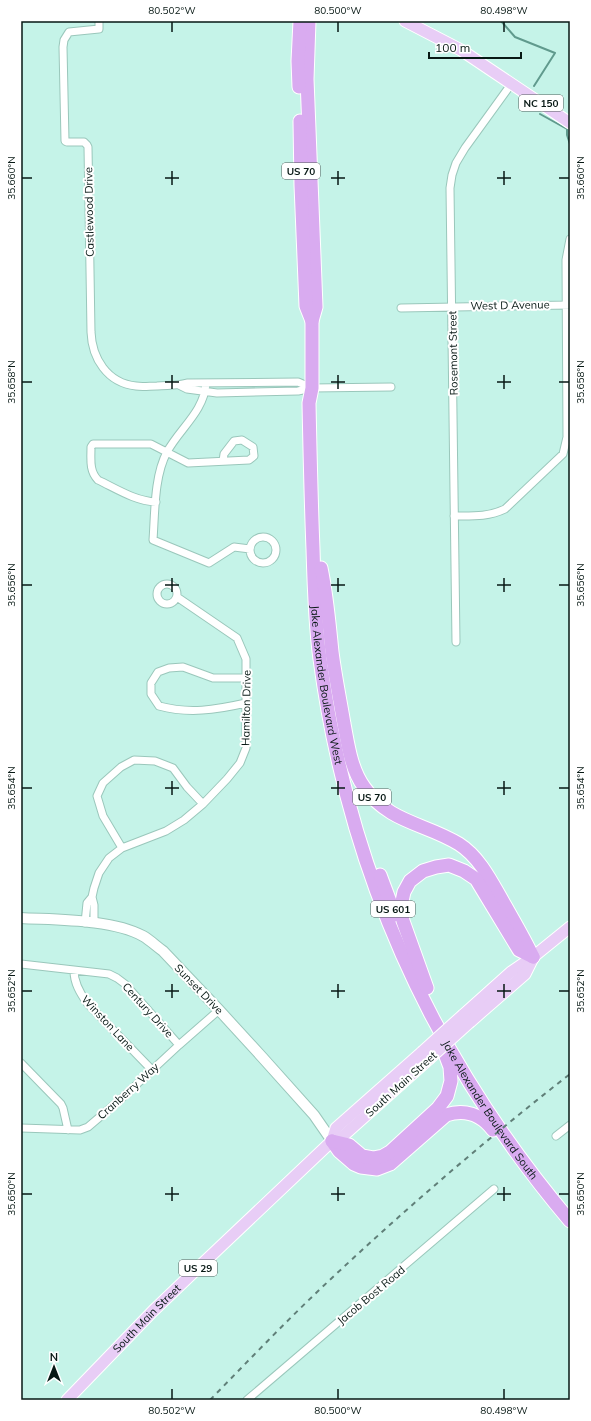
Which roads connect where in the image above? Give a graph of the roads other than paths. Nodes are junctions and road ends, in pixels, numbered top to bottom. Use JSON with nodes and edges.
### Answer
{"nodes":[{"id":1,"x":99,"y":21,"type":"edge"},
{"id":2,"x":300,"y":21,"type":"edge"},
{"id":3,"x":309,"y":21,"type":"edge"},
{"id":4,"x":405,"y":21,"type":"edge"},
{"id":5,"x":512,"y":83,"type":"junction"},
{"id":6,"x":570,"y":123,"type":"edge"},
{"id":7,"x":570,"y":239,"type":"edge"},
{"id":8,"x":568,"y":305,"type":"edge"},
{"id":9,"x":452,"y":306,"type":"junction"},
{"id":10,"x":401,"y":308,"type":"dead end"},
{"id":11,"x":312,"y":321,"type":"junction"},
{"id":12,"x":206,"y":387,"type":"junction"},
{"id":13,"x":391,"y":387,"type":"dead end"},
{"id":14,"x":312,"y":388,"type":"junction"},
{"id":15,"x":167,"y":452,"type":"junction"},
{"id":16,"x":223,"y":461,"type":"dead end"},
{"id":17,"x":156,"y":502,"type":"junction"},
{"id":18,"x":454,"y":516,"type":"junction"},
{"id":19,"x":250,"y":549,"type":"dead end"},
{"id":20,"x":321,"y":568,"type":"junction"},
{"id":21,"x":177,"y":597,"type":"dead end"},
{"id":22,"x":456,"y":642,"type":"dead end"},
{"id":23,"x":246,"y":678,"type":"junction"},
{"id":24,"x":246,"y":703,"type":"junction"},
{"id":25,"x":203,"y":804,"type":"junction"},
{"id":26,"x":122,"y":848,"type":"junction"},
{"id":27,"x":21,"y":918,"type":"edge"},
{"id":28,"x":90,"y":923,"type":"junction"},
{"id":29,"x":570,"y":927,"type":"edge"},
{"id":30,"x":533,"y":957,"type":"junction"},
{"id":31,"x":21,"y":964,"type":"edge"},
{"id":32,"x":74,"y":971,"type":"junction"},
{"id":33,"x":423,"y":990,"type":"junction"},
{"id":34,"x":219,"y":1010,"type":"junction"},
{"id":35,"x":179,"y":1045,"type":"junction"},
{"id":36,"x":21,"y":1062,"type":"edge"},
{"id":37,"x":152,"y":1070,"type":"junction"},
{"id":38,"x":570,"y":1125,"type":"edge"},
{"id":39,"x":21,"y":1128,"type":"edge"},
{"id":40,"x":68,"y":1130,"type":"junction"},
{"id":41,"x":556,"y":1136,"type":"dead end"},
{"id":42,"x":332,"y":1141,"type":"junction"},
{"id":43,"x":494,"y":1189,"type":"dead end"},
{"id":44,"x":556,"y":1205,"type":"junction"},
{"id":45,"x":570,"y":1208,"type":"edge"},
{"id":46,"x":570,"y":1221,"type":"edge"},
{"id":47,"x":67,"y":1400,"type":"edge"},
{"id":48,"x":247,"y":1400,"type":"edge"}],
"edges":[{"from":1,"to":12,"type":"street","name":"Castlewood Drive"},
{"from":2,"to":11,"type":"highway","name":"Jake Alexander Boulevard West","number":"US 70"},
{"from":3,"to":11,"type":"highway","name":"Jake Alexander Boulevard West","number":"US 70"},
{"from":4,"to":5,"type":"main road","number":"NC 150"},
{"from":5,"to":6,"type":"main road","number":"NC 150"},
{"from":5,"to":9,"type":"street","name":"Rosemont Street"},
{"from":7,"to":8,"type":"street"},
{"from":8,"to":9,"type":"street","name":"West D Avenue"},
{"from":8,"to":18,"type":"street"},
{"from":9,"to":10,"type":"street","name":"West D Avenue"},
{"from":9,"to":18,"type":"street","name":"Rosemont Street"},
{"from":11,"to":14,"type":"highway","name":"Jake Alexander Boulevard West","number":"US 70"},
{"from":12,"to":14,"type":"street","name":"Castlewood Drive"},
{"from":12,"to":15,"type":"street"},
{"from":13,"to":14,"type":"street","name":"Castlewood Drive"},
{"from":14,"to":20,"type":"highway","name":"Jake Alexander Boulevard West","number":"US 70"},
{"from":14,"to":33,"type":"highway","name":"Jake Alexander Boulevard West","number":"US 70"},
{"from":15,"to":16,"type":"street"},
{"from":15,"to":17,"type":"street"},
{"from":15,"to":17,"type":"street"},
{"from":17,"to":19,"type":"street"},
{"from":18,"to":22,"type":"street","name":"Rosemont Street"},
{"from":20,"to":30,"type":"highway","number":"US 70"},
{"from":20,"to":33,"type":"highway","name":"Jake Alexander Boulevard South","number":"US 601"},
{"from":21,"to":23,"type":"street","name":"Hamilton Drive"},
{"from":23,"to":24,"type":"street","name":"Hamilton Drive"},
{"from":23,"to":24,"type":"street"},
{"from":24,"to":25,"type":"street","name":"Hamilton Drive"},
{"from":25,"to":26,"type":"street","name":"Hamilton Drive"},
{"from":25,"to":26,"type":"street"},
{"from":26,"to":28,"type":"street","name":"Hamilton Drive"},
{"from":27,"to":28,"type":"street","name":"Sunset Drive"},
{"from":28,"to":34,"type":"street","name":"Sunset Drive"},
{"from":29,"to":30,"type":"main road","name":"South Main Street","number":"US 29"},
{"from":30,"to":33,"type":"highway"},
{"from":30,"to":42,"type":"main road","name":"South Main Street","number":"US 29","bridge":true},
{"from":31,"to":32,"type":"street","name":"Century Drive"},
{"from":32,"to":35,"type":"street","name":"Century Drive"},
{"from":32,"to":37,"type":"street","name":"Winston Lane"},
{"from":33,"to":42,"type":"highway","number":"US 70"},
{"from":33,"to":44,"type":"highway","name":"Jake Alexander Boulevard South","number":"US 601"},
{"from":33,"to":45,"type":"highway","name":"Jake Alexander Boulevard South","number":"US 601"},
{"from":34,"to":35,"type":"street","name":"Cranberry Way"},
{"from":34,"to":42,"type":"street","name":"Sunset Drive"},
{"from":35,"to":37,"type":"street","name":"Cranberry Way"},
{"from":36,"to":40,"type":"street"},
{"from":37,"to":40,"type":"street","name":"Cranberry Way"},
{"from":38,"to":41,"type":"street"},
{"from":39,"to":40,"type":"street","name":"Cranberry Way"},
{"from":42,"to":44,"type":"highway"},
{"from":42,"to":47,"type":"main road","name":"South Main Street","number":"US 29"},
{"from":43,"to":48,"type":"street","name":"Jacob Bost Road"},
{"from":44,"to":46,"type":"highway","name":"Jake Alexander Boulevard South","number":"US 601"}]}
